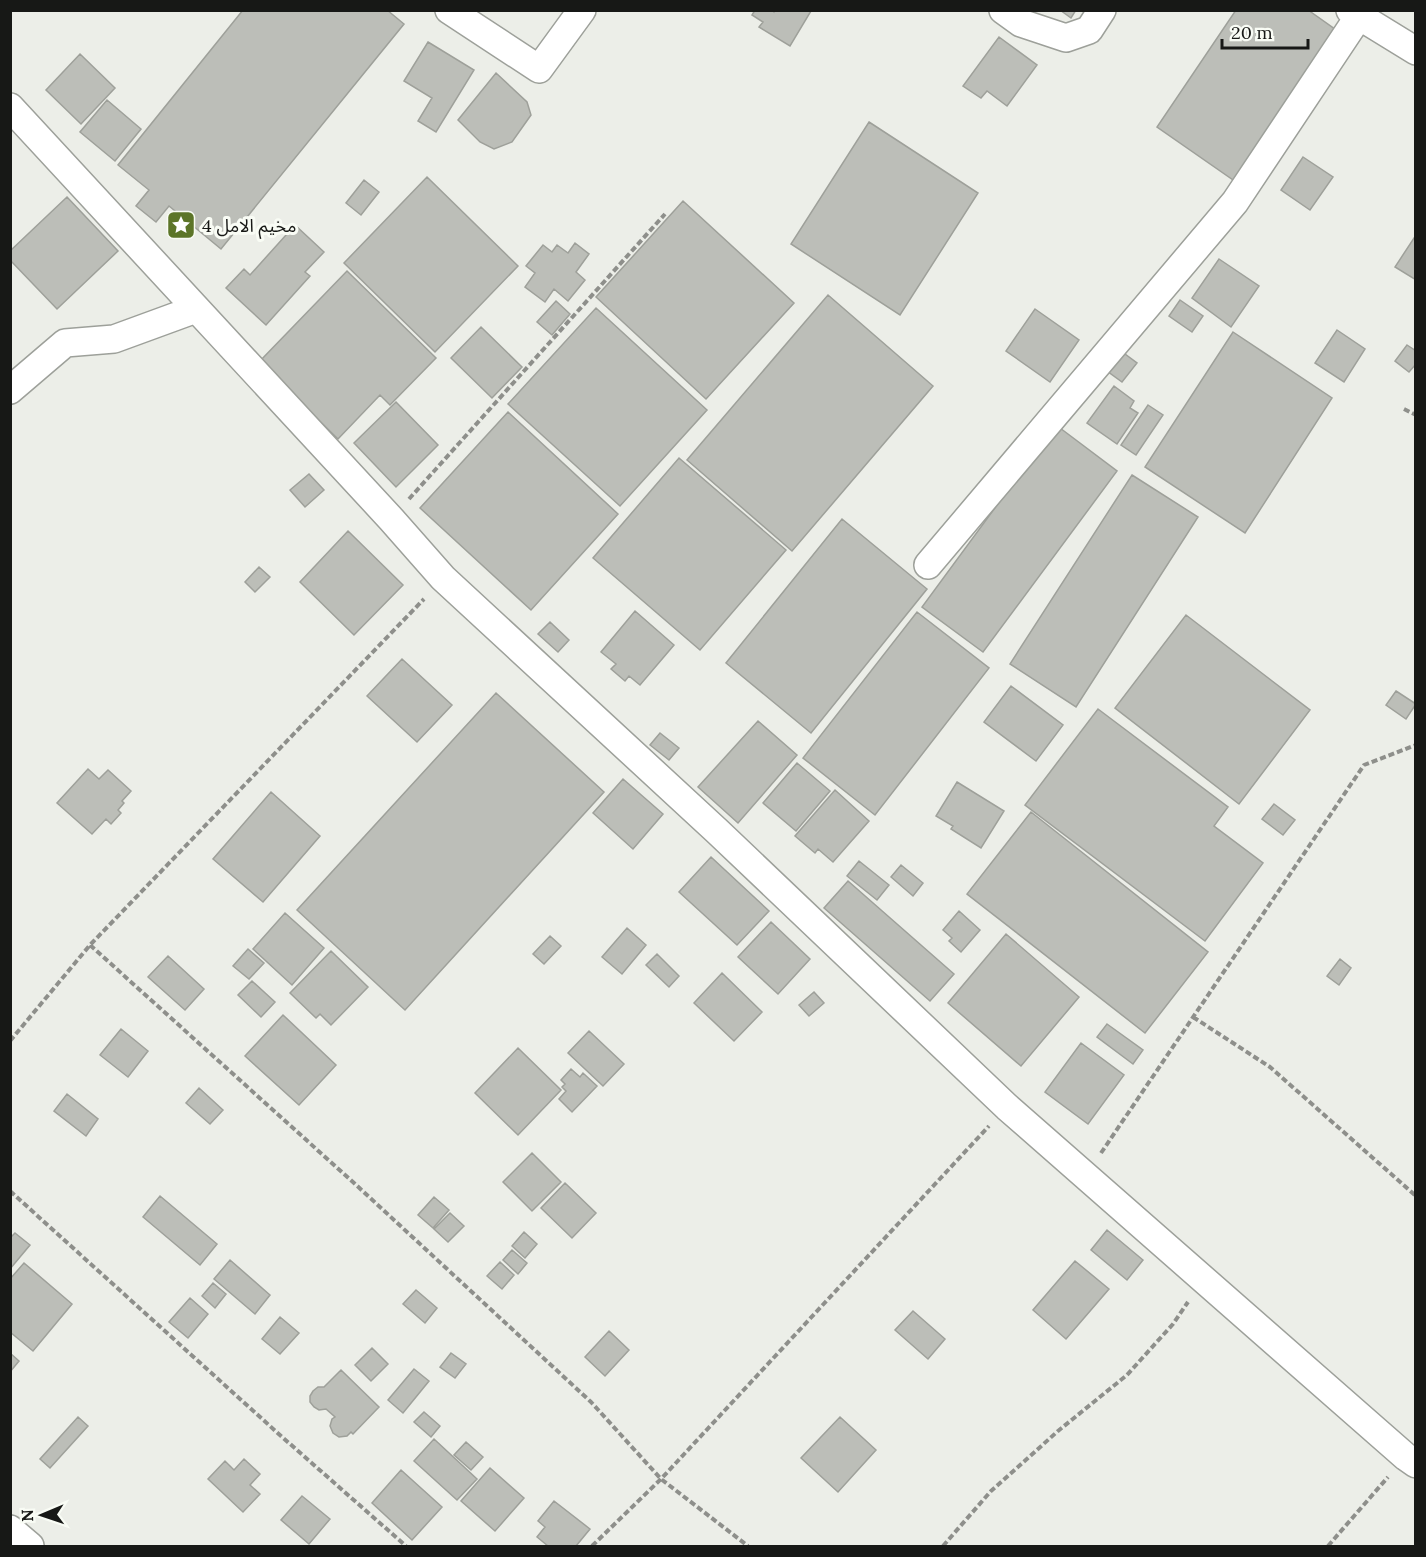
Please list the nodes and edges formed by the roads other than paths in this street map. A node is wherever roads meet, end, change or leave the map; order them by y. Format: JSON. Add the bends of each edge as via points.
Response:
{"nodes":[{"id":1,"x":449,"y":10,"type":"edge"},
{"id":2,"x":582,"y":10,"type":"edge"},
{"id":3,"x":1003,"y":10,"type":"edge"},
{"id":4,"x":1102,"y":10,"type":"edge"},
{"id":5,"x":1354,"y":14,"type":"edge"},
{"id":6,"x":1416,"y":51,"type":"edge"},
{"id":7,"x":10,"y":107,"type":"edge"},
{"id":8,"x":196,"y":309,"type":"junction"},
{"id":9,"x":10,"y":390,"type":"edge"},
{"id":10,"x":928,"y":565,"type":"dead end"},
{"id":11,"x":1411,"y":1460,"type":"edge"},
{"id":12,"x":10,"y":1528,"type":"edge"},
{"id":13,"x":30,"y":1546,"type":"edge"}],
"edges":[{"from":1,"to":2,"type":"street","via":[[539,69]]},
{"from":3,"to":4,"type":"street","via":[[1021,23],[1066,38],[1089,30]]},
{"from":5,"to":6,"type":"street"},
{"from":5,"to":10,"type":"street","via":[[1235,202]]},
{"from":7,"to":8,"type":"street"},
{"from":8,"to":9,"type":"street","via":[[114,339],[65,343]]},
{"from":8,"to":11,"type":"street","via":[[443,578],[1007,1107]]},
{"from":12,"to":13,"type":"street"}]}
